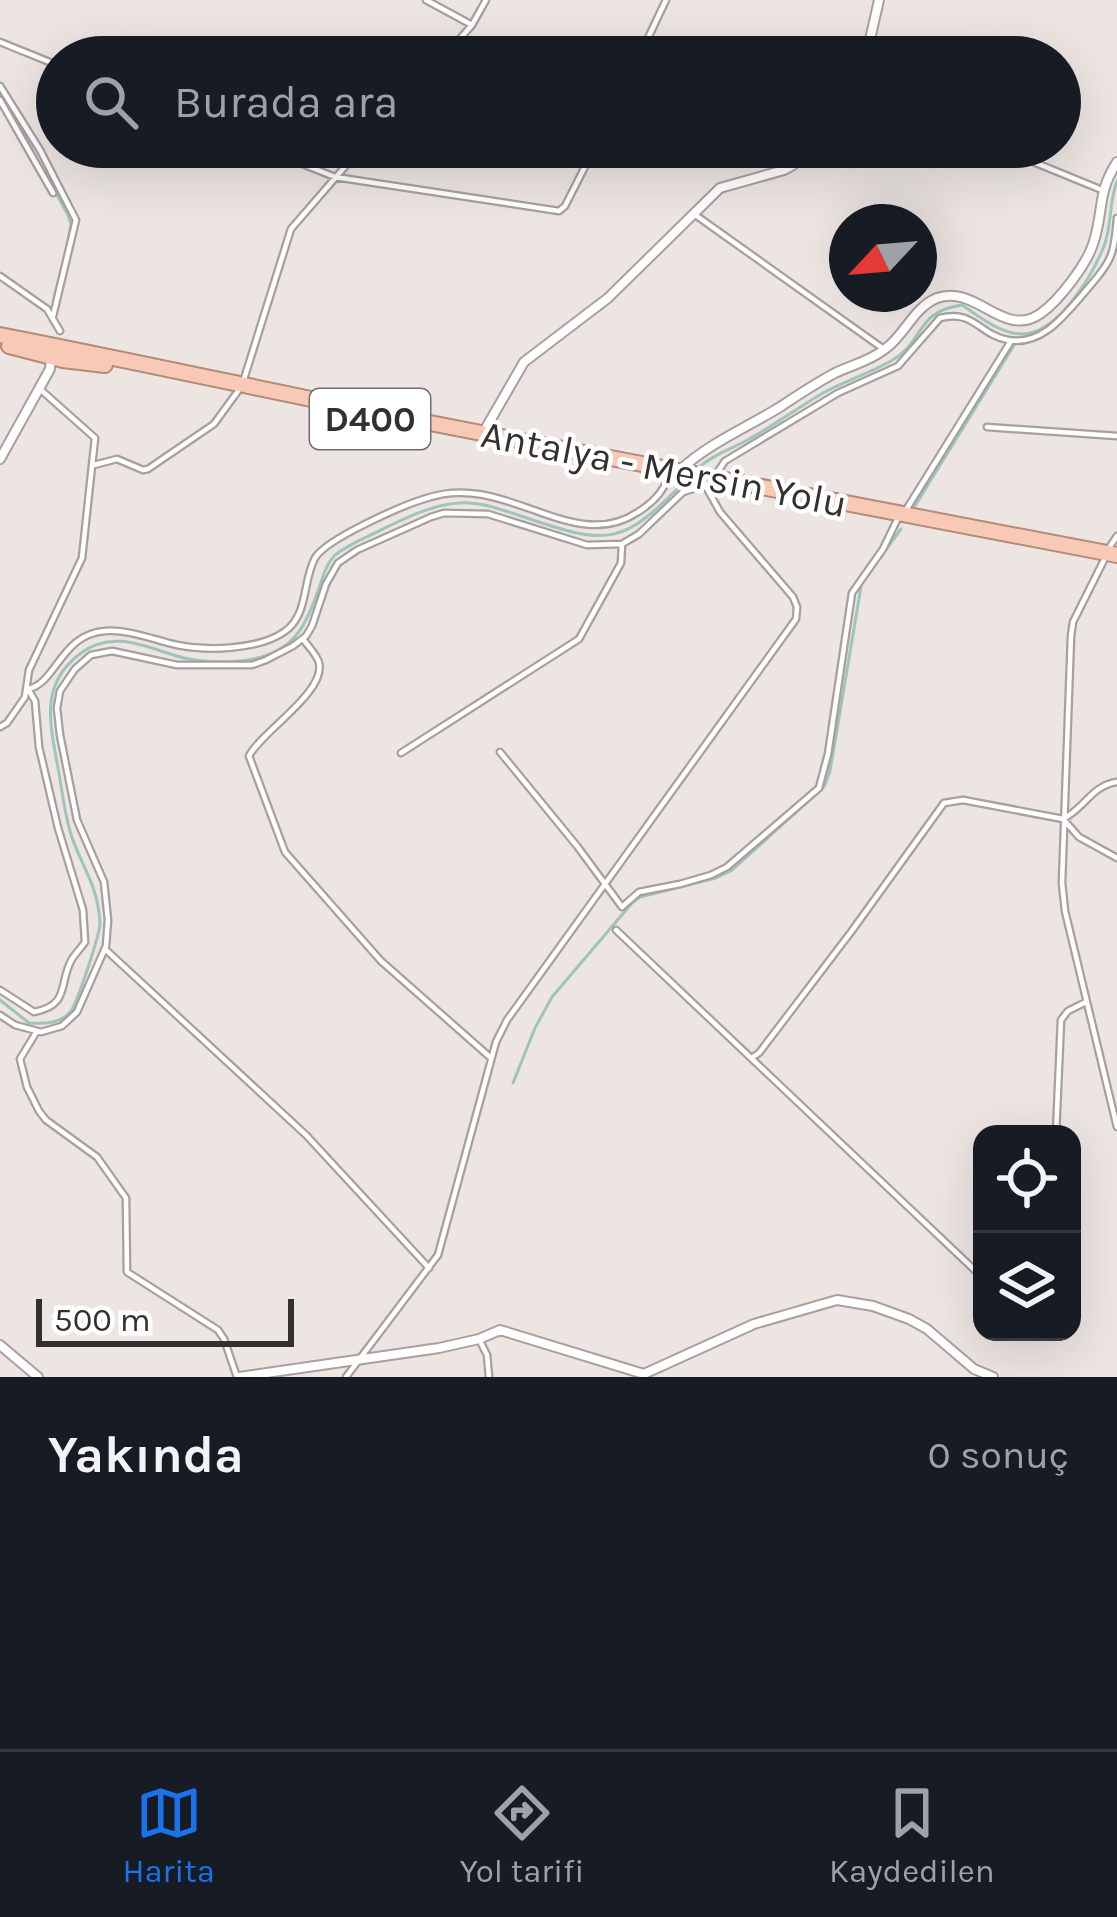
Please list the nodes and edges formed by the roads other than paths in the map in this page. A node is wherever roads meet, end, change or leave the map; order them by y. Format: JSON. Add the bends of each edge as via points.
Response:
{"nodes":[{"id":1,"x":426,"y":0,"type":"edge"},
{"id":2,"x":486,"y":0,"type":"edge"},
{"id":3,"x":666,"y":0,"type":"edge"},
{"id":4,"x":879,"y":0,"type":"edge"},
{"id":5,"x":438,"y":3,"type":"edge"},
{"id":6,"x":472,"y":25,"type":"junction"},
{"id":7,"x":462,"y":36,"type":"edge"},
{"id":8,"x":649,"y":36,"type":"edge"},
{"id":9,"x":871,"y":36,"type":"edge"},
{"id":10,"x":0,"y":42,"type":"edge"},
{"id":11,"x":36,"y":57,"type":"edge"},
{"id":12,"x":0,"y":86,"type":"edge"},
{"id":13,"x":0,"y":100,"type":"edge"},
{"id":14,"x":36,"y":144,"type":"edge"},
{"id":15,"x":1117,"y":162,"type":"edge"},
{"id":16,"x":36,"y":163,"type":"edge"},
{"id":17,"x":39,"y":168,"type":"edge"},
{"id":18,"x":49,"y":168,"type":"edge"},
{"id":19,"x":312,"y":168,"type":"edge"},
{"id":20,"x":343,"y":168,"type":"edge"},
{"id":21,"x":584,"y":168,"type":"edge"},
{"id":22,"x":788,"y":168,"type":"edge"},
{"id":23,"x":1048,"y":168,"type":"edge"},
{"id":24,"x":335,"y":177,"type":"junction"},
{"id":25,"x":1102,"y":190,"type":"junction"},
{"id":26,"x":53,"y":193,"type":"dead end"},
{"id":27,"x":694,"y":214,"type":"junction"},
{"id":28,"x":1117,"y":218,"type":"edge"},
{"id":29,"x":1114,"y":256,"type":"edge"},
{"id":30,"x":0,"y":276,"type":"edge"},
{"id":31,"x":53,"y":316,"type":"junction"},
{"id":32,"x":0,"y":340,"type":"edge"},
{"id":33,"x":1012,"y":341,"type":"junction"},
{"id":34,"x":884,"y":350,"type":"junction"},
{"id":35,"x":58,"y":351,"type":"junction"},
{"id":36,"x":240,"y":388,"type":"junction"},
{"id":37,"x":40,"y":389,"type":"junction"},
{"id":38,"x":987,"y":428,"type":"dead end"},
{"id":39,"x":482,"y":433,"type":"junction"},
{"id":40,"x":1117,"y":436,"type":"edge"},
{"id":41,"x":2,"y":452,"type":"edge"},
{"id":42,"x":94,"y":465,"type":"junction"},
{"id":43,"x":676,"y":476,"type":"junction"},
{"id":44,"x":705,"y":481,"type":"junction"},
{"id":45,"x":901,"y":518,"type":"junction"},
{"id":46,"x":1117,"y":536,"type":"edge"},
{"id":47,"x":622,"y":544,"type":"junction"},
{"id":48,"x":1111,"y":558,"type":"edge"},
{"id":49,"x":303,"y":639,"type":"junction"},
{"id":50,"x":28,"y":689,"type":"junction"},
{"id":51,"x":0,"y":727,"type":"edge"},
{"id":52,"x":500,"y":752,"type":"dead end"},
{"id":53,"x":401,"y":753,"type":"dead end"},
{"id":54,"x":1117,"y":782,"type":"edge"},
{"id":55,"x":1064,"y":819,"type":"junction"},
{"id":56,"x":1117,"y":858,"type":"edge"},
{"id":57,"x":606,"y":883,"type":"junction"},
{"id":58,"x":616,"y":930,"type":"dead end"},
{"id":59,"x":105,"y":949,"type":"junction"},
{"id":60,"x":0,"y":990,"type":"edge"},
{"id":61,"x":1086,"y":1002,"type":"junction"},
{"id":62,"x":0,"y":1015,"type":"edge"},
{"id":63,"x":37,"y":1031,"type":"junction"},
{"id":64,"x":752,"y":1057,"type":"junction"},
{"id":65,"x":491,"y":1058,"type":"junction"},
{"id":66,"x":1056,"y":1125,"type":"edge"},
{"id":67,"x":1117,"y":1127,"type":"edge"},
{"id":68,"x":429,"y":1268,"type":"junction"},
{"id":69,"x":973,"y":1268,"type":"edge"},
{"id":70,"x":478,"y":1339,"type":"junction"},
{"id":71,"x":0,"y":1345,"type":"edge"},
{"id":72,"x":360,"y":1360,"type":"junction"},
{"id":73,"x":646,"y":1374,"type":"edge"},
{"id":74,"x":38,"y":1377,"type":"edge"},
{"id":75,"x":238,"y":1377,"type":"edge"},
{"id":76,"x":346,"y":1377,"type":"edge"},
{"id":77,"x":489,"y":1377,"type":"edge"},
{"id":78,"x":662,"y":1377,"type":"edge"},
{"id":79,"x":993,"y":1377,"type":"edge"}],
"edges":[{"from":1,"to":5,"type":"street"},
{"from":2,"to":6,"type":"street"},
{"from":3,"to":8,"type":"street"},
{"from":4,"to":9,"type":"street"},
{"from":5,"to":6,"type":"street"},
{"from":6,"to":7,"type":"street"},
{"from":10,"to":11,"type":"street"},
{"from":12,"to":14,"type":"street"},
{"from":13,"to":16,"type":"street"},
{"from":15,"to":25,"type":"street"},
{"from":17,"to":26,"type":"street"},
{"from":18,"to":31,"type":"street","via":[[76,220]]},
{"from":19,"to":24,"type":"street"},
{"from":20,"to":24,"type":"street"},
{"from":21,"to":24,"type":"street","via":[[559,211]]},
{"from":22,"to":27,"type":"street","via":[[720,188]]},
{"from":23,"to":25,"type":"street"},
{"from":24,"to":36,"type":"street","via":[[288,236]]},
{"from":25,"to":34,"type":"street","via":[[1094,244],[1040,314],[1007,320],[975,301],[942,296]]},
{"from":27,"to":34,"type":"street"},
{"from":27,"to":39,"type":"street","via":[[608,298],[524,362]]},
{"from":28,"to":29,"type":"street"},
{"from":29,"to":33,"type":"street","via":[[1056,325]]},
{"from":30,"to":31,"type":"street"},
{"from":31,"to":35,"type":"street"},
{"from":32,"to":35,"type":"highway","name":"Antalya - Mersin Yolu","number":"D400"},
{"from":33,"to":44,"type":"street","via":[[962,316],[940,318],[898,366],[838,393]]},
{"from":33,"to":45,"type":"street"},
{"from":34,"to":43,"type":"street","via":[[734,432]]},
{"from":35,"to":36,"type":"highway","name":"Antalya - Mersin Yolu","number":"D400"},
{"from":35,"to":37,"type":"street"},
{"from":36,"to":39,"type":"highway","name":"Antalya - Mersin Yolu","number":"D400"},
{"from":36,"to":42,"type":"street","via":[[214,424],[148,469],[117,459]]},
{"from":36,"to":43,"type":"highway","name":"Antalya - Mersin Yolu","number":"D400"},
{"from":37,"to":41,"type":"street"},
{"from":37,"to":42,"type":"street","via":[[95,438]]},
{"from":38,"to":40,"type":"street"},
{"from":39,"to":43,"type":"highway","name":"Antalya - Mersin Yolu","number":"D400"},
{"from":42,"to":50,"type":"street","via":[[82,558],[29,670]]},
{"from":43,"to":44,"type":"highway","name":"Antalya - Mersin Yolu","number":"D400"},
{"from":43,"to":50,"type":"street","via":[[647,506],[609,526],[502,497],[426,498],[321,549],[300,613],[271,640],[184,647],[98,631]]},
{"from":44,"to":45,"type":"highway","name":"Antalya - Mersin Yolu","number":"D400"},
{"from":44,"to":47,"type":"street"},
{"from":44,"to":57,"type":"street","via":[[719,512],[793,597],[796,620]]},
{"from":45,"to":48,"type":"highway","name":"Antalya - Mersin Yolu","number":"D400"},
{"from":45,"to":57,"type":"street","via":[[852,593],[819,788],[711,875],[640,892],[622,908]]},
{"from":46,"to":48,"type":"street"},
{"from":47,"to":49,"type":"street","via":[[587,545],[488,514],[444,513],[338,563]]},
{"from":47,"to":53,"type":"street","via":[[621,563],[579,639]]},
{"from":48,"to":55,"type":"street","via":[[1073,622]]},
{"from":49,"to":59,"type":"street","via":[[252,665],[177,665],[103,651],[65,681],[60,735],[77,820],[104,882]]},
{"from":49,"to":65,"type":"street","via":[[320,670],[305,698],[249,756],[281,845],[381,961]]},
{"from":50,"to":51,"type":"street"},
{"from":50,"to":60,"type":"street","via":[[86,936],[51,1007],[34,1012]]},
{"from":52,"to":57,"type":"street"},
{"from":54,"to":55,"type":"street"},
{"from":55,"to":56,"type":"street"},
{"from":55,"to":61,"type":"street","via":[[1063,895]]},
{"from":55,"to":64,"type":"street","via":[[944,803]]},
{"from":57,"to":65,"type":"street","via":[[507,1020]]},
{"from":58,"to":64,"type":"street"},
{"from":59,"to":63,"type":"street","via":[[73,1018]]},
{"from":59,"to":68,"type":"street","via":[[306,1135]]},
{"from":61,"to":66,"type":"street","via":[[1061,1020]]},
{"from":61,"to":67,"type":"street"},
{"from":62,"to":63,"type":"street"},
{"from":63,"to":75,"type":"street","via":[[20,1059],[27,1087],[46,1120],[92,1151],[122,1190],[128,1272],[218,1330]]},
{"from":64,"to":69,"type":"street"},
{"from":65,"to":68,"type":"street"},
{"from":68,"to":72,"type":"street"},
{"from":70,"to":72,"type":"street"},
{"from":70,"to":73,"type":"street","via":[[510,1331]]},
{"from":70,"to":77,"type":"street"},
{"from":71,"to":74,"type":"street"},
{"from":72,"to":75,"type":"street"},
{"from":72,"to":76,"type":"street"},
{"from":73,"to":78,"type":"street"},
{"from":73,"to":79,"type":"street","via":[[754,1324],[850,1300],[909,1319]]}]}
